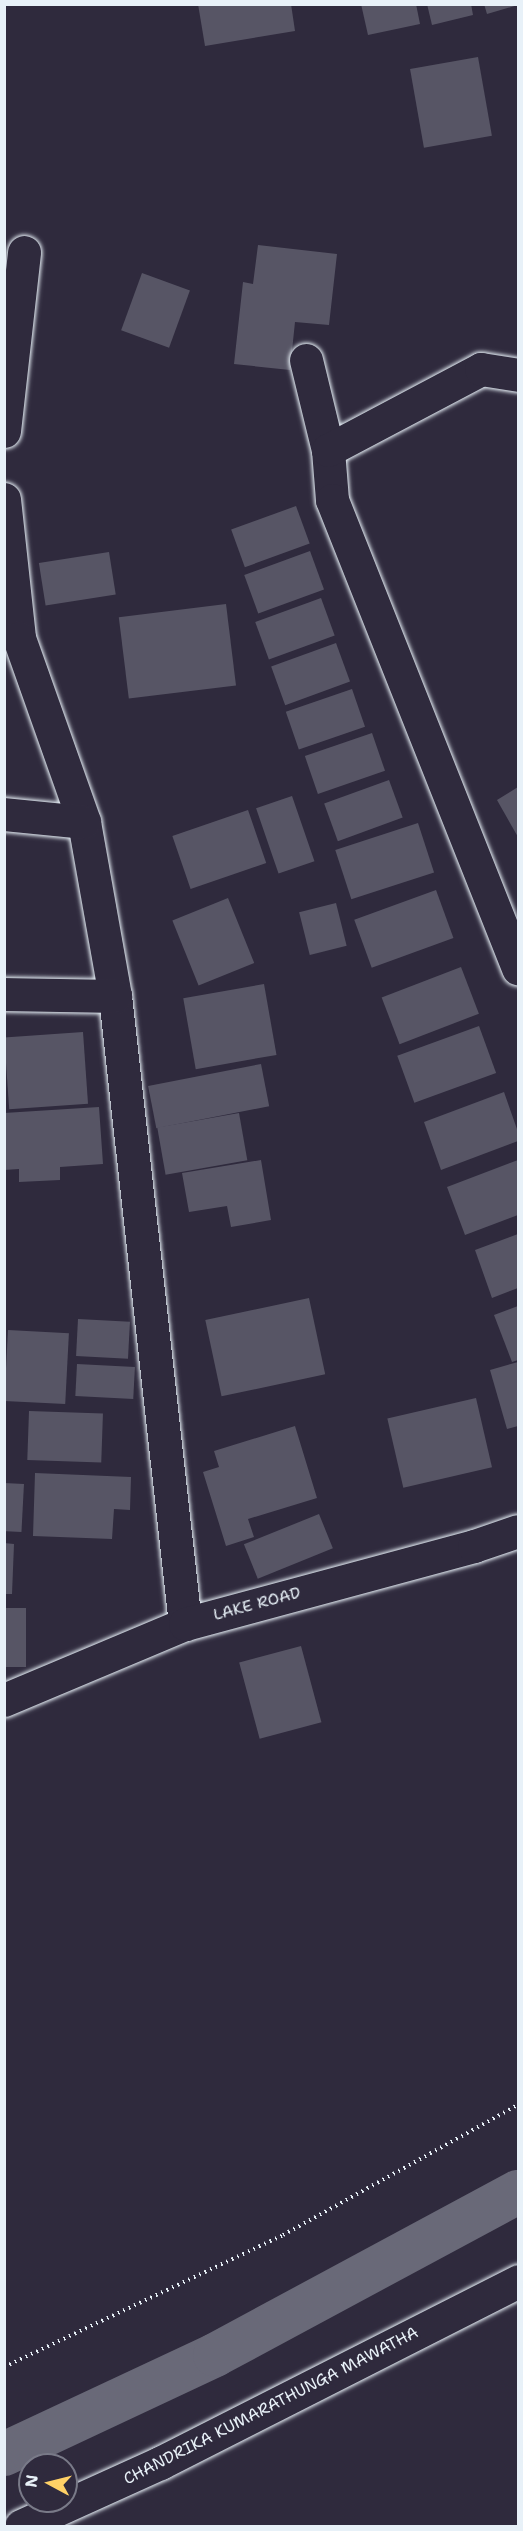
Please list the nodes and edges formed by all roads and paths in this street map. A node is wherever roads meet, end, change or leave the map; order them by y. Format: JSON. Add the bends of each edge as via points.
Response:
{"nodes":[{"id":1,"x":24,"y":252,"type":"dead end"},
{"id":2,"x":306,"y":360,"type":"dead end"},
{"id":3,"x":519,"y":375,"type":"edge"},
{"id":4,"x":4,"y":431,"type":"edge"},
{"id":5,"x":328,"y":450,"type":"junction"},
{"id":6,"x":4,"y":499,"type":"edge"},
{"id":7,"x":4,"y":814,"type":"edge"},
{"id":8,"x":84,"y":822,"type":"junction"},
{"id":9,"x":519,"y":968,"type":"edge"},
{"id":10,"x":4,"y":994,"type":"edge"},
{"id":11,"x":115,"y":996,"type":"junction"},
{"id":12,"x":519,"y":1531,"type":"edge"},
{"id":13,"x":185,"y":1624,"type":"junction"},
{"id":14,"x":4,"y":1700,"type":"edge"},
{"id":15,"x":519,"y":2105,"type":"edge"},
{"id":16,"x":519,"y":2281,"type":"edge"},
{"id":17,"x":4,"y":2367,"type":"edge"},
{"id":18,"x":21,"y":2526,"type":"edge"}],
"edges":[{"from":1,"to":4,"type":"street"},
{"from":2,"to":5,"type":"street"},
{"from":3,"to":5,"type":"street","via":[[481,369]]},
{"from":5,"to":9,"type":"street","via":[[332,500]]},
{"from":6,"to":8,"type":"street","via":[[19,638]]},
{"from":7,"to":8,"type":"street"},
{"from":8,"to":11,"type":"street"},
{"from":10,"to":11,"type":"street"},
{"from":11,"to":13,"type":"street"},
{"from":12,"to":13,"type":"street","name":"LAKE ROAD"},
{"from":13,"to":14,"type":"street","name":"LAKE ROAD"},
{"from":15,"to":17,"type":"path","via":[[283,2235]]},
{"from":16,"to":18,"type":"street","name":"CHANDRIKA KUMARATHUNGA MAWATHA","via":[[160,2463]]}]}
